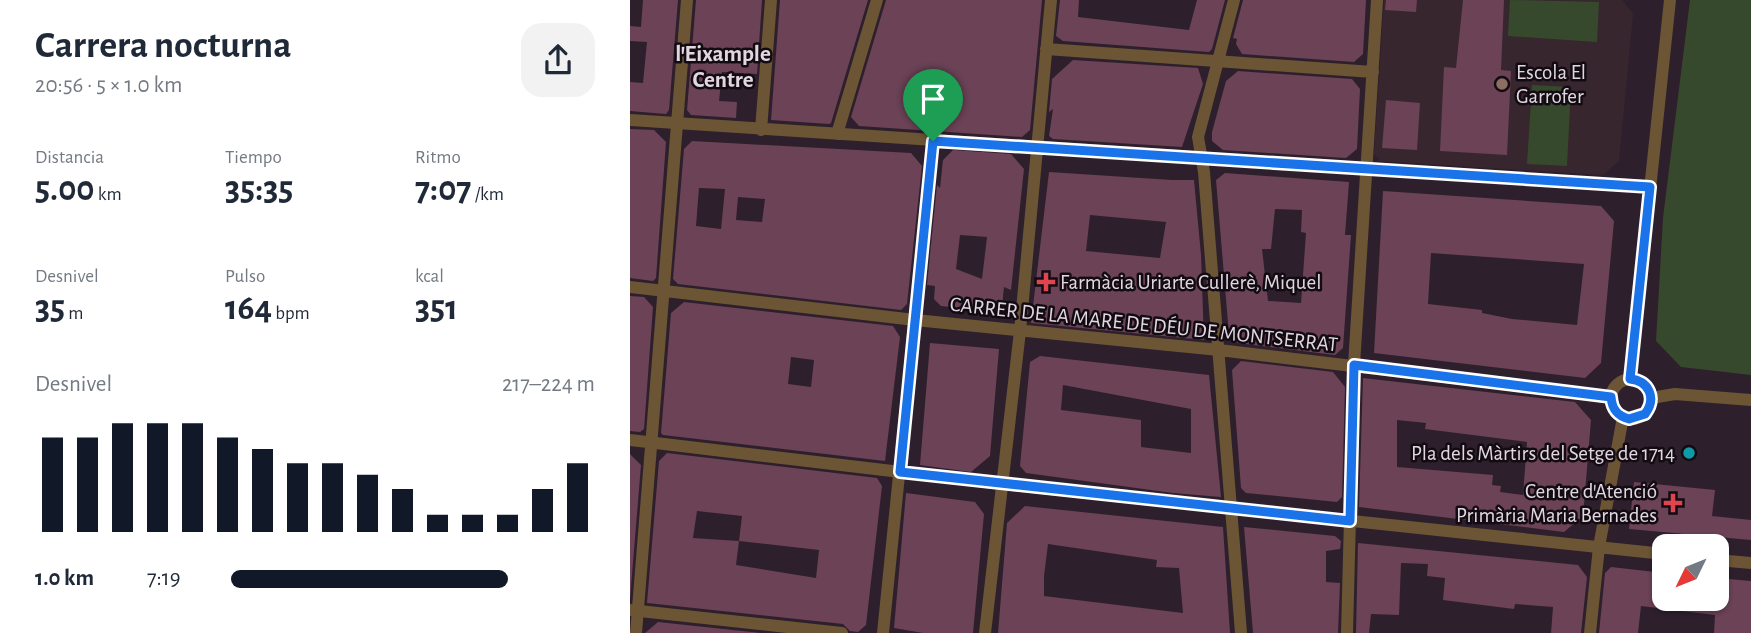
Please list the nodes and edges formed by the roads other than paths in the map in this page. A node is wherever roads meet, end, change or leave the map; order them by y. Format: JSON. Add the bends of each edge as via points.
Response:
{"nodes":[{"id":1,"x":687,"y":0,"type":"edge"},
{"id":2,"x":771,"y":0,"type":"edge"},
{"id":3,"x":877,"y":0,"type":"edge"},
{"id":4,"x":1051,"y":0,"type":"edge"},
{"id":5,"x":1234,"y":0,"type":"edge"},
{"id":6,"x":1377,"y":0,"type":"edge"},
{"id":7,"x":1670,"y":0,"type":"edge"},
{"id":8,"x":1046,"y":49,"type":"junction"},
{"id":9,"x":1217,"y":63,"type":"junction"},
{"id":10,"x":1373,"y":72,"type":"junction"},
{"id":11,"x":630,"y":120,"type":"edge"},
{"id":12,"x":676,"y":124,"type":"junction"},
{"id":13,"x":761,"y":130,"type":"junction"},
{"id":14,"x":837,"y":134,"type":"junction"},
{"id":15,"x":933,"y":141,"type":"junction"},
{"id":16,"x":1036,"y":148,"type":"junction"},
{"id":17,"x":1201,"y":158,"type":"junction"},
{"id":18,"x":1366,"y":169,"type":"junction"},
{"id":19,"x":1650,"y":187,"type":"junction"},
{"id":20,"x":630,"y":287,"type":"edge"},
{"id":21,"x":664,"y":291,"type":"junction"},
{"id":22,"x":915,"y":320,"type":"junction"},
{"id":23,"x":1020,"y":331,"type":"junction"},
{"id":24,"x":1219,"y":350,"type":"junction"},
{"id":25,"x":1354,"y":365,"type":"junction"},
{"id":26,"x":1630,"y":379,"type":"junction"},
{"id":27,"x":1611,"y":397,"type":"junction"},
{"id":28,"x":1651,"y":398,"type":"junction"},
{"id":29,"x":1751,"y":400,"type":"edge"},
{"id":30,"x":1623,"y":417,"type":"junction"},
{"id":31,"x":630,"y":440,"type":"edge"},
{"id":32,"x":651,"y":442,"type":"junction"},
{"id":33,"x":900,"y":472,"type":"junction"},
{"id":34,"x":1002,"y":485,"type":"junction"},
{"id":35,"x":1232,"y":509,"type":"junction"},
{"id":36,"x":1350,"y":521,"type":"junction"},
{"id":37,"x":1599,"y":547,"type":"junction"},
{"id":38,"x":1652,"y":553,"type":"edge"},
{"id":39,"x":1729,"y":561,"type":"edge"},
{"id":40,"x":1751,"y":563,"type":"edge"},
{"id":41,"x":634,"y":610,"type":"edge"},
{"id":42,"x":636,"y":633,"type":"edge"},
{"id":43,"x":842,"y":633,"type":"edge"},
{"id":44,"x":883,"y":633,"type":"edge"},
{"id":45,"x":985,"y":633,"type":"edge"},
{"id":46,"x":1241,"y":633,"type":"edge"},
{"id":47,"x":1347,"y":633,"type":"edge"},
{"id":48,"x":1590,"y":633,"type":"edge"}],
"edges":[{"from":1,"to":12,"type":"street"},
{"from":2,"to":13,"type":"street"},
{"from":3,"to":14,"type":"street"},
{"from":4,"to":8,"type":"street"},
{"from":5,"to":9,"type":"street"},
{"from":6,"to":10,"type":"street"},
{"from":7,"to":19,"type":"street"},
{"from":8,"to":9,"type":"street"},
{"from":8,"to":16,"type":"street"},
{"from":9,"to":10,"type":"street"},
{"from":9,"to":17,"type":"street","via":[[1199,137]]},
{"from":10,"to":18,"type":"street"},
{"from":11,"to":12,"type":"street"},
{"from":12,"to":13,"type":"street"},
{"from":12,"to":21,"type":"street"},
{"from":13,"to":14,"type":"street"},
{"from":14,"to":15,"type":"street"},
{"from":15,"to":16,"type":"street"},
{"from":15,"to":22,"type":"street"},
{"from":16,"to":17,"type":"street"},
{"from":16,"to":23,"type":"street"},
{"from":17,"to":18,"type":"street"},
{"from":17,"to":24,"type":"street"},
{"from":18,"to":19,"type":"street"},
{"from":18,"to":25,"type":"street"},
{"from":19,"to":26,"type":"street"},
{"from":20,"to":21,"type":"street","name":"CARRER DE LA MARE DE DÉU DE MONTSERRAT"},
{"from":21,"to":22,"type":"street","name":"CARRER DE LA MARE DE DÉU DE MONTSERRAT"},
{"from":21,"to":32,"type":"street"},
{"from":22,"to":23,"type":"street","name":"CARRER DE LA MARE DE DÉU DE MONTSERRAT"},
{"from":22,"to":33,"type":"street"},
{"from":23,"to":24,"type":"street","name":"CARRER DE LA MARE DE DÉU DE MONTSERRAT"},
{"from":23,"to":34,"type":"street"},
{"from":24,"to":25,"type":"street","name":"CARRER DE LA MARE DE DÉU DE MONTSERRAT"},
{"from":24,"to":35,"type":"street"},
{"from":25,"to":27,"type":"street","name":"CARRER DE LA MARE DE DÉU DE MONTSERRAT"},
{"from":25,"to":36,"type":"street"},
{"from":26,"to":27,"type":"street","via":[[1618,384]]},
{"from":26,"to":28,"type":"street","via":[[1642,382]]},
{"from":27,"to":30,"type":"street","via":[[1614,409]]},
{"from":28,"to":29,"type":"street","via":[[1675,394]]},
{"from":28,"to":30,"type":"street","via":[[1645,414]]},
{"from":30,"to":37,"type":"street"},
{"from":31,"to":32,"type":"street"},
{"from":32,"to":33,"type":"street"},
{"from":32,"to":41,"type":"street"},
{"from":33,"to":34,"type":"street"},
{"from":33,"to":44,"type":"street"},
{"from":34,"to":35,"type":"street"},
{"from":34,"to":45,"type":"street"},
{"from":35,"to":36,"type":"street"},
{"from":35,"to":46,"type":"street"},
{"from":36,"to":37,"type":"street"},
{"from":36,"to":47,"type":"street"},
{"from":37,"to":38,"type":"street"},
{"from":37,"to":48,"type":"street"},
{"from":39,"to":40,"type":"street"},
{"from":41,"to":42,"type":"street"},
{"from":41,"to":43,"type":"street"}]}
